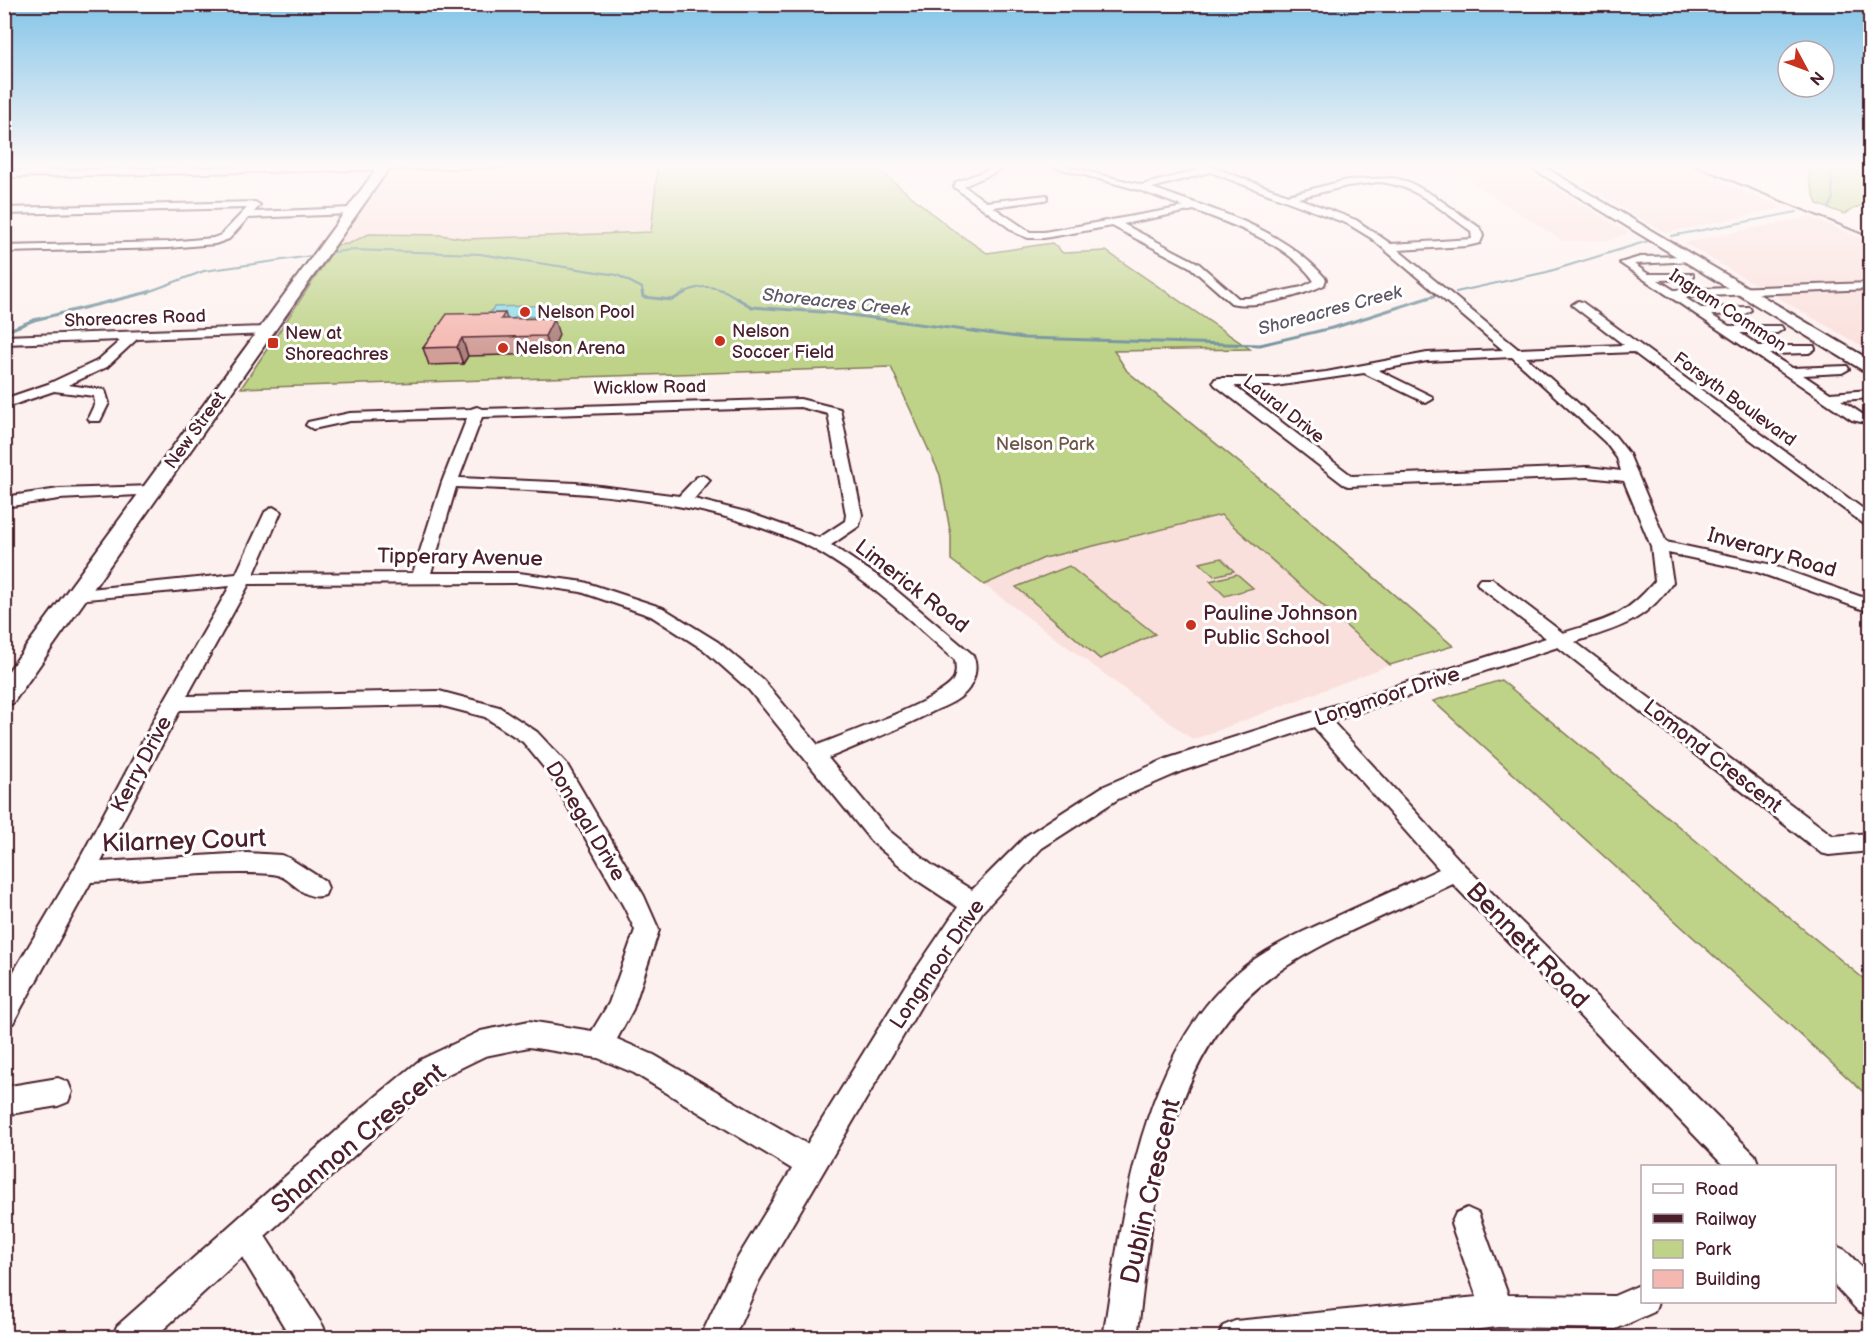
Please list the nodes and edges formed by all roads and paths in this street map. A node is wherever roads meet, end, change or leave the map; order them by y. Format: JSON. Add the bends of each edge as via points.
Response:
{"nodes":[{"id":1,"x":235,"y":227,"type":"edge"},
{"id":2,"x":340,"y":227,"type":"edge"},
{"id":3,"x":1016,"y":227,"type":"edge"},
{"id":4,"x":1083,"y":227,"type":"edge"},
{"id":5,"x":1122,"y":227,"type":"edge"},
{"id":6,"x":1246,"y":227,"type":"edge"},
{"id":7,"x":1360,"y":227,"type":"edge"},
{"id":8,"x":1471,"y":227,"type":"edge"},
{"id":9,"x":1635,"y":227,"type":"edge"},
{"id":10,"x":1387,"y":247,"type":"junction"},
{"id":11,"x":4,"y":249,"type":"edge"},
{"id":12,"x":1689,"y":259,"type":"junction"},
{"id":13,"x":1689,"y":276,"type":"dead end"},
{"id":14,"x":1645,"y":277,"type":"junction"},
{"id":15,"x":1870,"y":286,"type":"edge"},
{"id":16,"x":1744,"y":290,"type":"junction"},
{"id":17,"x":1670,"y":294,"type":"junction"},
{"id":18,"x":1578,"y":305,"type":"dead end"},
{"id":19,"x":1745,"y":310,"type":"dead end"},
{"id":20,"x":1698,"y":312,"type":"junction"},
{"id":21,"x":1777,"y":329,"type":"dead end"},
{"id":22,"x":1726,"y":330,"type":"junction"},
{"id":23,"x":266,"y":331,"type":"junction"},
{"id":24,"x":133,"y":336,"type":"junction"},
{"id":25,"x":4,"y":340,"type":"edge"},
{"id":26,"x":1635,"y":348,"type":"junction"},
{"id":27,"x":1809,"y":349,"type":"dead end"},
{"id":28,"x":1755,"y":350,"type":"junction"},
{"id":29,"x":1516,"y":354,"type":"junction"},
{"id":30,"x":1870,"y":367,"type":"edge"},
{"id":31,"x":1364,"y":368,"type":"junction"},
{"id":32,"x":1842,"y":369,"type":"dead end"},
{"id":33,"x":1791,"y":372,"type":"junction"},
{"id":34,"x":52,"y":387,"type":"junction"},
{"id":35,"x":1870,"y":394,"type":"edge"},
{"id":36,"x":1828,"y":397,"type":"junction"},
{"id":37,"x":1426,"y":399,"type":"dead end"},
{"id":38,"x":4,"y":404,"type":"edge"},
{"id":39,"x":477,"y":411,"type":"junction"},
{"id":40,"x":95,"y":418,"type":"dead end"},
{"id":41,"x":1868,"y":420,"type":"edge"},
{"id":42,"x":314,"y":425,"type":"dead end"},
{"id":43,"x":1630,"y":477,"type":"junction"},
{"id":44,"x":702,"y":480,"type":"dead end"},
{"id":45,"x":450,"y":483,"type":"junction"},
{"id":46,"x":152,"y":491,"type":"junction"},
{"id":47,"x":684,"y":500,"type":"junction"},
{"id":48,"x":4,"y":502,"type":"edge"},
{"id":49,"x":273,"y":512,"type":"dead end"},
{"id":50,"x":1870,"y":521,"type":"edge"},
{"id":51,"x":820,"y":545,"type":"junction"},
{"id":52,"x":1659,"y":546,"type":"junction"},
{"id":53,"x":243,"y":579,"type":"junction"},
{"id":54,"x":420,"y":579,"type":"junction"},
{"id":55,"x":1486,"y":583,"type":"dead end"},
{"id":56,"x":76,"y":595,"type":"junction"},
{"id":57,"x":1870,"y":606,"type":"edge"},
{"id":58,"x":1564,"y":640,"type":"junction"},
{"id":59,"x":4,"y":697,"type":"edge"},
{"id":60,"x":173,"y":703,"type":"junction"},
{"id":61,"x":1318,"y":719,"type":"junction"},
{"id":62,"x":815,"y":755,"type":"junction"},
{"id":63,"x":1870,"y":843,"type":"edge"},
{"id":64,"x":1456,"y":872,"type":"junction"},
{"id":65,"x":84,"y":873,"type":"junction"},
{"id":66,"x":316,"y":888,"type":"dead end"},
{"id":67,"x":974,"y":904,"type":"junction"},
{"id":68,"x":4,"y":1014,"type":"edge"},
{"id":69,"x":599,"y":1045,"type":"junction"},
{"id":70,"x":58,"y":1092,"type":"dead end"},
{"id":71,"x":4,"y":1101,"type":"edge"},
{"id":72,"x":812,"y":1164,"type":"junction"},
{"id":73,"x":1742,"y":1165,"type":"edge"},
{"id":74,"x":1467,"y":1224,"type":"dead end"},
{"id":75,"x":245,"y":1234,"type":"junction"},
{"id":76,"x":1836,"y":1263,"type":"edge"},
{"id":77,"x":1870,"y":1299,"type":"edge"},
{"id":78,"x":1641,"y":1300,"type":"edge"},
{"id":79,"x":1498,"y":1311,"type":"junction"},
{"id":80,"x":129,"y":1338,"type":"edge"},
{"id":81,"x":311,"y":1338,"type":"edge"},
{"id":82,"x":717,"y":1338,"type":"edge"},
{"id":83,"x":1120,"y":1338,"type":"edge"},
{"id":84,"x":1235,"y":1338,"type":"edge"}],
"edges":[{"from":1,"to":11,"type":"street","via":[[215,241]]},
{"from":2,"to":23,"type":"main road","name":"New Street"},
{"from":3,"to":4,"type":"street","via":[[1028,235]]},
{"from":5,"to":6,"type":"street","via":[[1194,265],[1235,301],[1248,302],[1305,290],[1320,283],[1290,252]]},
{"from":7,"to":10,"type":"street","name":"Longmoor Drive"},
{"from":8,"to":10,"type":"street","via":[[1476,230],[1476,241]]},
{"from":9,"to":12,"type":"main road"},
{"from":10,"to":29,"type":"street","name":"Longmoor Drive"},
{"from":12,"to":14,"type":"street","name":"Ingram Common","via":[[1625,263]]},
{"from":12,"to":16,"type":"main road"},
{"from":13,"to":14,"type":"street"},
{"from":14,"to":17,"type":"street","name":"Ingram Common"},
{"from":15,"to":16,"type":"street"},
{"from":16,"to":17,"type":"street"},
{"from":16,"to":30,"type":"main road"},
{"from":17,"to":20,"type":"street","name":"Ingram Common"},
{"from":18,"to":26,"type":"street","name":"Forsyth Boulevard"},
{"from":19,"to":20,"type":"street"},
{"from":20,"to":22,"type":"street","name":"Ingram Common"},
{"from":21,"to":22,"type":"street"},
{"from":22,"to":28,"type":"street","name":"Ingram Common"},
{"from":23,"to":24,"type":"street","name":"Shoreacres Road"},
{"from":23,"to":46,"type":"main road","name":"New Street"},
{"from":24,"to":25,"type":"street","name":"Shoreacres Road"},
{"from":24,"to":34,"type":"street","via":[[102,364]]},
{"from":26,"to":29,"type":"street","name":"Laural Drive"},
{"from":26,"to":50,"type":"street","name":"Forsyth Boulevard"},
{"from":27,"to":28,"type":"street"},
{"from":28,"to":33,"type":"street","name":"Ingram Common"},
{"from":29,"to":31,"type":"street","name":"Laural Drive","via":[[1427,357]]},
{"from":29,"to":43,"type":"street","name":"Longmoor Drive","via":[[1610,439],[1624,457]]},
{"from":31,"to":37,"type":"street"},
{"from":31,"to":43,"type":"street","name":"Laural Drive","via":[[1275,382],[1220,382],[1348,481],[1588,472]]},
{"from":32,"to":33,"type":"street"},
{"from":33,"to":36,"type":"street","name":"Ingram Common"},
{"from":34,"to":38,"type":"street"},
{"from":34,"to":40,"type":"street","via":[[100,393],[102,404]]},
{"from":35,"to":36,"type":"street"},
{"from":36,"to":41,"type":"street","name":"Ingram Common"},
{"from":39,"to":42,"type":"street","name":"Wicklow Road","via":[[350,417]]},
{"from":39,"to":45,"type":"street"},
{"from":39,"to":51,"type":"street","name":"Wicklow Road","via":[[800,403],[825,408],[835,412],[854,515],[853,523]]},
{"from":43,"to":52,"type":"street","name":"Longmoor Drive"},
{"from":44,"to":47,"type":"street"},
{"from":45,"to":47,"type":"street","name":"Limerick Road","via":[[634,492]]},
{"from":45,"to":54,"type":"street"},
{"from":46,"to":48,"type":"street","via":[[59,494]]},
{"from":46,"to":56,"type":"main road","name":"New Street"},
{"from":47,"to":51,"type":"street","name":"Limerick Road","via":[[758,521]]},
{"from":49,"to":53,"type":"street","name":"Kerry Drive"},
{"from":51,"to":62,"type":"street","name":"Limerick Road","via":[[877,583],[965,658],[966,674],[948,696]]},
{"from":52,"to":57,"type":"street","name":"Inverary Road","via":[[1762,568]]},
{"from":52,"to":58,"type":"street","name":"Longmoor Drive","via":[[1664,582],[1644,606],[1625,619]]},
{"from":53,"to":54,"type":"street","name":"Tipperary Avenue"},
{"from":53,"to":56,"type":"street","name":"Tipperary Avenue"},
{"from":53,"to":60,"type":"street","name":"Kerry Drive"},
{"from":54,"to":62,"type":"street","name":"Tipperary Avenue","via":[[519,578],[584,587],[657,612],[711,646],[756,685]]},
{"from":55,"to":58,"type":"street","name":"Lomond Crescent"},
{"from":56,"to":59,"type":"main road","name":"New Street"},
{"from":58,"to":61,"type":"street","name":"Longmoor Drive"},
{"from":58,"to":63,"type":"street","name":"Lomond Crescent","via":[[1829,846]]},
{"from":60,"to":65,"type":"street","name":"Kerry Drive"},
{"from":60,"to":69,"type":"street","name":"Donegal Drive","via":[[439,698],[492,712],[530,737],[558,769],[647,930],[620,1009]]},
{"from":61,"to":64,"type":"street","name":"Bennett Road"},
{"from":61,"to":67,"type":"street","name":"Longmoor Drive","via":[[1174,765],[1110,793],[1034,842]]},
{"from":62,"to":67,"type":"street","name":"Tipperary Avenue","via":[[880,836],[925,873]]},
{"from":64,"to":73,"type":"street","name":"Bennett Road"},
{"from":64,"to":83,"type":"street","name":"Dublin Crescent","via":[[1296,948],[1254,975],[1219,1008],[1183,1063],[1159,1129],[1137,1225]]},
{"from":65,"to":66,"type":"street","name":"Kilarney Court","via":[[247,863],[281,865]]},
{"from":65,"to":68,"type":"street","name":"Kerry Drive"},
{"from":67,"to":72,"type":"street","name":"Longmoor Drive","via":[[917,989]]},
{"from":69,"to":72,"type":"street","name":"Shannon Crescent","via":[[644,1064]]},
{"from":69,"to":75,"type":"street","name":"Shannon Crescent","via":[[529,1034],[481,1044],[430,1069]]},
{"from":70,"to":71,"type":"street"},
{"from":72,"to":82,"type":"street","name":"Longmoor Drive","via":[[748,1270]]},
{"from":74,"to":79,"type":"street"},
{"from":75,"to":80,"type":"street","name":"Shannon Crescent"},
{"from":75,"to":81,"type":"street"},
{"from":76,"to":77,"type":"street"},
{"from":78,"to":79,"type":"street","via":[[1616,1313]]},
{"from":79,"to":84,"type":"street"}]}
